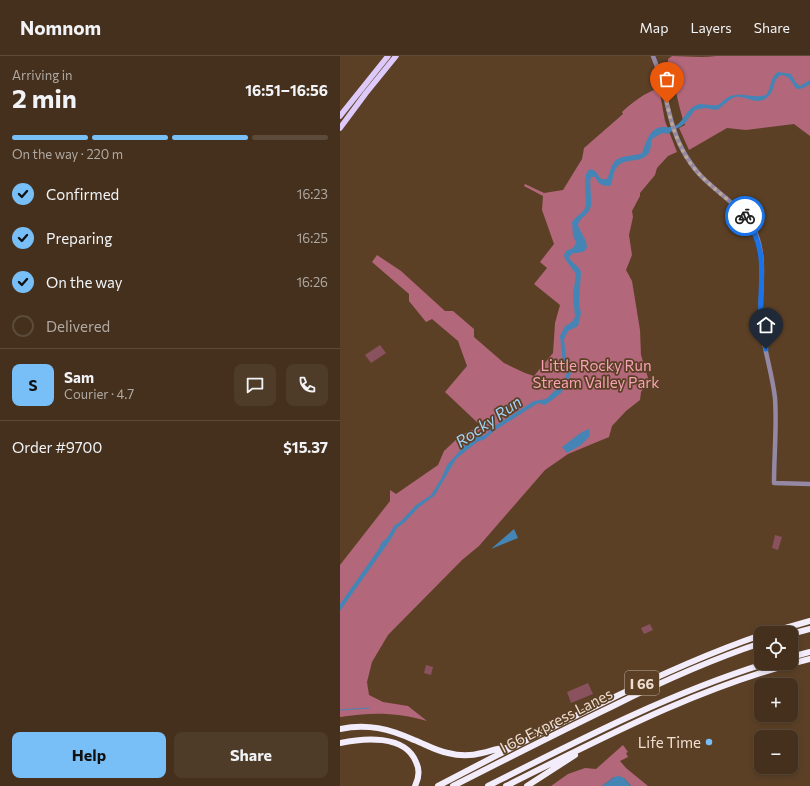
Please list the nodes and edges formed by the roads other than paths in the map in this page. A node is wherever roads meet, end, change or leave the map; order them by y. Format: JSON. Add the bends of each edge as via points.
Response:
{"nodes":[{"id":1,"x":388,"y":56,"type":"edge"},
{"id":2,"x":396,"y":56,"type":"edge"},
{"id":3,"x":653,"y":56,"type":"edge"},
{"id":4,"x":340,"y":116,"type":"edge"},
{"id":5,"x":340,"y":128,"type":"edge"},
{"id":6,"x":810,"y":484,"type":"edge"},
{"id":7,"x":810,"y":621,"type":"edge"},
{"id":8,"x":792,"y":626,"type":"edge"},
{"id":9,"x":810,"y":629,"type":"edge"},
{"id":10,"x":798,"y":632,"type":"edge"},
{"id":11,"x":754,"y":637,"type":"edge"},
{"id":12,"x":754,"y":645,"type":"edge"},
{"id":13,"x":810,"y":652,"type":"edge"},
{"id":14,"x":798,"y":655,"type":"edge"},
{"id":15,"x":810,"y":659,"type":"edge"},
{"id":16,"x":754,"y":667,"type":"edge"},
{"id":17,"x":340,"y":729,"type":"edge"},
{"id":18,"x":600,"y":739,"type":"junction"},
{"id":19,"x":340,"y":743,"type":"edge"},
{"id":20,"x":510,"y":748,"type":"junction"},
{"id":21,"x":415,"y":786,"type":"edge"},
{"id":22,"x":438,"y":786,"type":"edge"},
{"id":23,"x":453,"y":786,"type":"edge"},
{"id":24,"x":488,"y":786,"type":"edge"},
{"id":25,"x":506,"y":786,"type":"edge"},
{"id":26,"x":527,"y":786,"type":"edge"}],
"edges":[{"from":1,"to":4,"type":"main road"},
{"from":2,"to":5,"type":"main road"},
{"from":3,"to":6,"type":"street","via":[[663,83],[671,123],[686,156],[698,173],[745,216],[759,244],[762,258],[761,319],[775,399],[774,483]]},
{"from":7,"to":8,"type":"highway"},
{"from":9,"to":10,"type":"highway"},
{"from":11,"to":20,"type":"highway","number":"I 66","via":[[670,671]]},
{"from":12,"to":23,"type":"highway","name":"I 66 Express Lanes","via":[[663,682]]},
{"from":13,"to":14,"type":"highway"},
{"from":15,"to":18,"type":"highway","number":"I 66","via":[[720,686]]},
{"from":16,"to":24,"type":"highway","name":"I 66 Express Lanes","via":[[667,700]]},
{"from":17,"to":20,"type":"highway","via":[[359,726],[382,728],[456,754],[480,754],[499,748]]},
{"from":18,"to":25,"type":"highway","number":"I 66"},
{"from":18,"to":26,"type":"highway"},
{"from":19,"to":21,"type":"highway","via":[[377,740],[403,746],[417,764]]},
{"from":20,"to":22,"type":"highway","number":"I 66"}]}
